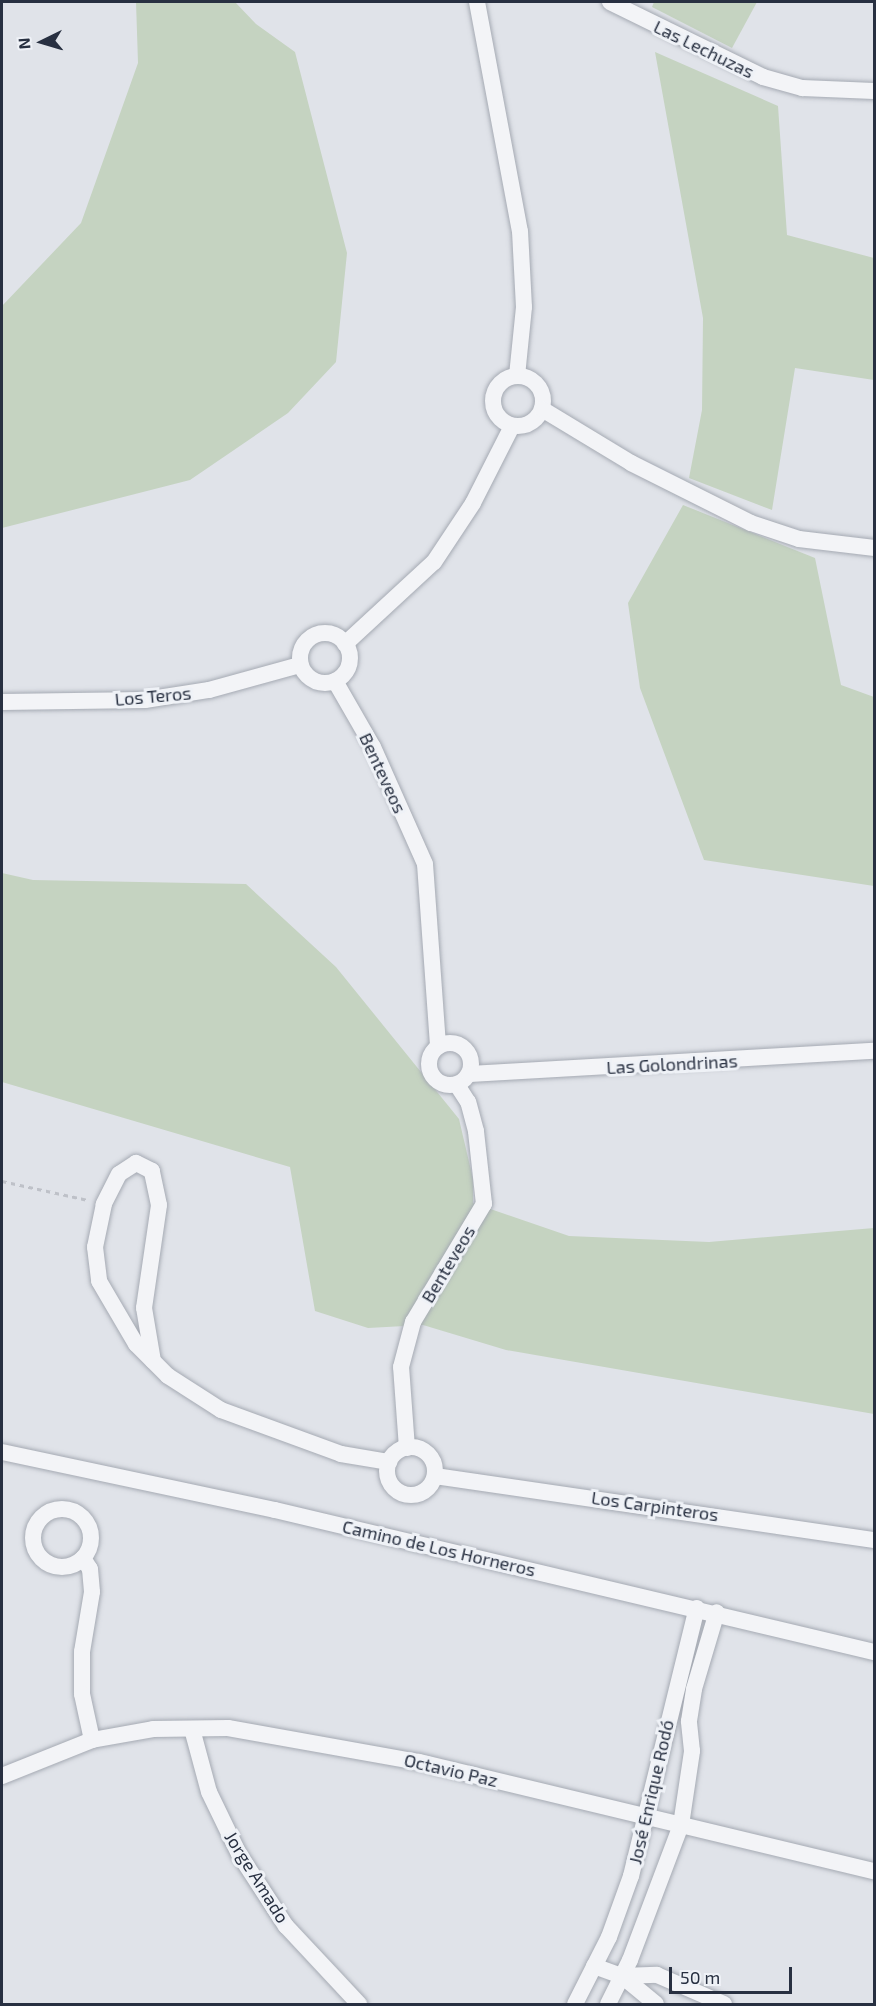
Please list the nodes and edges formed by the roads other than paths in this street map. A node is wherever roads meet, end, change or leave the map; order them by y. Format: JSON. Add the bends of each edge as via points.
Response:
{"nodes":[{"id":1,"x":477,"y":2,"type":"edge"},
{"id":2,"x":610,"y":2,"type":"edge"},
{"id":3,"x":874,"y":91,"type":"edge"},
{"id":4,"x":517,"y":376,"type":"junction"},
{"id":5,"x":542,"y":409,"type":"junction"},
{"id":6,"x":512,"y":426,"type":"junction"},
{"id":7,"x":874,"y":548,"type":"edge"},
{"id":8,"x":345,"y":644,"type":"junction"},
{"id":9,"x":300,"y":665,"type":"junction"},
{"id":10,"x":335,"y":681,"type":"junction"},
{"id":11,"x":2,"y":702,"type":"edge"},
{"id":12,"x":438,"y":1047,"type":"junction"},
{"id":13,"x":874,"y":1051,"type":"edge"},
{"id":14,"x":463,"y":1079,"type":"junction"},
{"id":15,"x":153,"y":1361,"type":"junction"},
{"id":16,"x":407,"y":1448,"type":"junction"},
{"id":17,"x":2,"y":1452,"type":"edge"},
{"id":18,"x":389,"y":1462,"type":"junction"},
{"id":19,"x":435,"y":1476,"type":"junction"},
{"id":20,"x":874,"y":1540,"type":"edge"},
{"id":21,"x":83,"y":1558,"type":"dead end"},
{"id":22,"x":697,"y":1608,"type":"junction"},
{"id":23,"x":717,"y":1612,"type":"junction"},
{"id":24,"x":874,"y":1652,"type":"edge"},
{"id":25,"x":192,"y":1729,"type":"junction"},
{"id":26,"x":92,"y":1740,"type":"junction"},
{"id":27,"x":2,"y":1776,"type":"edge"},
{"id":28,"x":649,"y":1817,"type":"junction"},
{"id":29,"x":681,"y":1825,"type":"junction"},
{"id":30,"x":874,"y":1871,"type":"edge"},
{"id":31,"x":594,"y":1966,"type":"junction"},
{"id":32,"x":622,"y":1976,"type":"junction"},
{"id":33,"x":359,"y":2004,"type":"edge"},
{"id":34,"x":575,"y":2004,"type":"edge"},
{"id":35,"x":608,"y":2004,"type":"edge"},
{"id":36,"x":656,"y":2004,"type":"edge"},
{"id":37,"x":724,"y":2004,"type":"edge"}],
"edges":[{"from":1,"to":4,"type":"street","via":[[520,231],[524,307]]},
{"from":2,"to":3,"type":"street","name":"Las Lechuzas","via":[[763,77],[802,88]]},
{"from":4,"to":5,"type":"street","via":[[538,386]]},
{"from":4,"to":6,"type":"street","via":[[497,387],[493,403],[499,418]]},
{"from":5,"to":6,"type":"street","via":[[534,422]]},
{"from":5,"to":7,"type":"street","via":[[631,463],[751,523],[799,539]]},
{"from":6,"to":8,"type":"street","via":[[473,503],[434,562]]},
{"from":8,"to":9,"type":"street","via":[[333,634],[318,634],[301,649]]},
{"from":8,"to":10,"type":"street","via":[[350,660]]},
{"from":9,"to":10,"type":"street","via":[[314,681]]},
{"from":9,"to":11,"type":"street","name":"Los Teros","via":[[209,690],[145,700]]},
{"from":10,"to":12,"type":"street","name":"Benteveos","via":[[373,747],[425,864]]},
{"from":12,"to":14,"type":"street","name":"Benteveos","via":[[451,1043],[464,1048],[471,1060]]},
{"from":12,"to":14,"type":"street","name":"Benteveos","via":[[429,1064],[432,1077],[443,1085]]},
{"from":13,"to":14,"type":"street","name":"Las Golondrinas"},
{"from":14,"to":16,"type":"street","name":"Benteveos","via":[[476,1131],[484,1204],[413,1322],[402,1367]]},
{"from":15,"to":15,"type":"street","via":[[144,1308],[159,1205],[152,1171],[135,1163],[119,1174],[104,1204],[95,1247],[99,1281],[111,1307]]},
{"from":15,"to":18,"type":"street","via":[[221,1410],[341,1454]]},
{"from":16,"to":18,"type":"street"},
{"from":16,"to":19,"type":"street","via":[[428,1454]]},
{"from":17,"to":22,"type":"street","name":"Camino de Los Horneros"},
{"from":18,"to":19,"type":"street","via":[[388,1478],[405,1494],[420,1493]]},
{"from":19,"to":20,"type":"street","name":"Los Carpinteros"},
{"from":21,"to":26,"type":"street","via":[[90,1569],[93,1592],[82,1652],[82,1694]]},
{"from":22,"to":23,"type":"street","name":"Camino de Los Horneros"},
{"from":22,"to":28,"type":"street","name":"José Enrique Rodó","via":[[675,1687]]},
{"from":23,"to":24,"type":"street","name":"Camino de Los Horneros"},
{"from":23,"to":29,"type":"street","name":"José Enrique Rodó","via":[[694,1689],[689,1721],[692,1751]]},
{"from":25,"to":26,"type":"street","name":"Octavio Paz","via":[[153,1729]]},
{"from":25,"to":28,"type":"street","name":"Octavio Paz","via":[[228,1728],[307,1739]]},
{"from":25,"to":33,"type":"street","name":"Jorge Amado","via":[[209,1792],[239,1854],[286,1926]]},
{"from":26,"to":27,"type":"street","name":"Octavio Paz"},
{"from":28,"to":29,"type":"street","name":"Octavio Paz"},
{"from":28,"to":31,"type":"street","name":"José Enrique Rodó","via":[[613,1926]]},
{"from":29,"to":30,"type":"street","name":"Octavio Paz"},
{"from":29,"to":32,"type":"street","name":"José Enrique Rodó"},
{"from":31,"to":32,"type":"street"},
{"from":31,"to":34,"type":"street","name":"José Enrique Rodó"},
{"from":32,"to":35,"type":"street","name":"José Enrique Rodó"},
{"from":32,"to":36,"type":"street"},
{"from":32,"to":37,"type":"street","via":[[657,1975]]}]}
